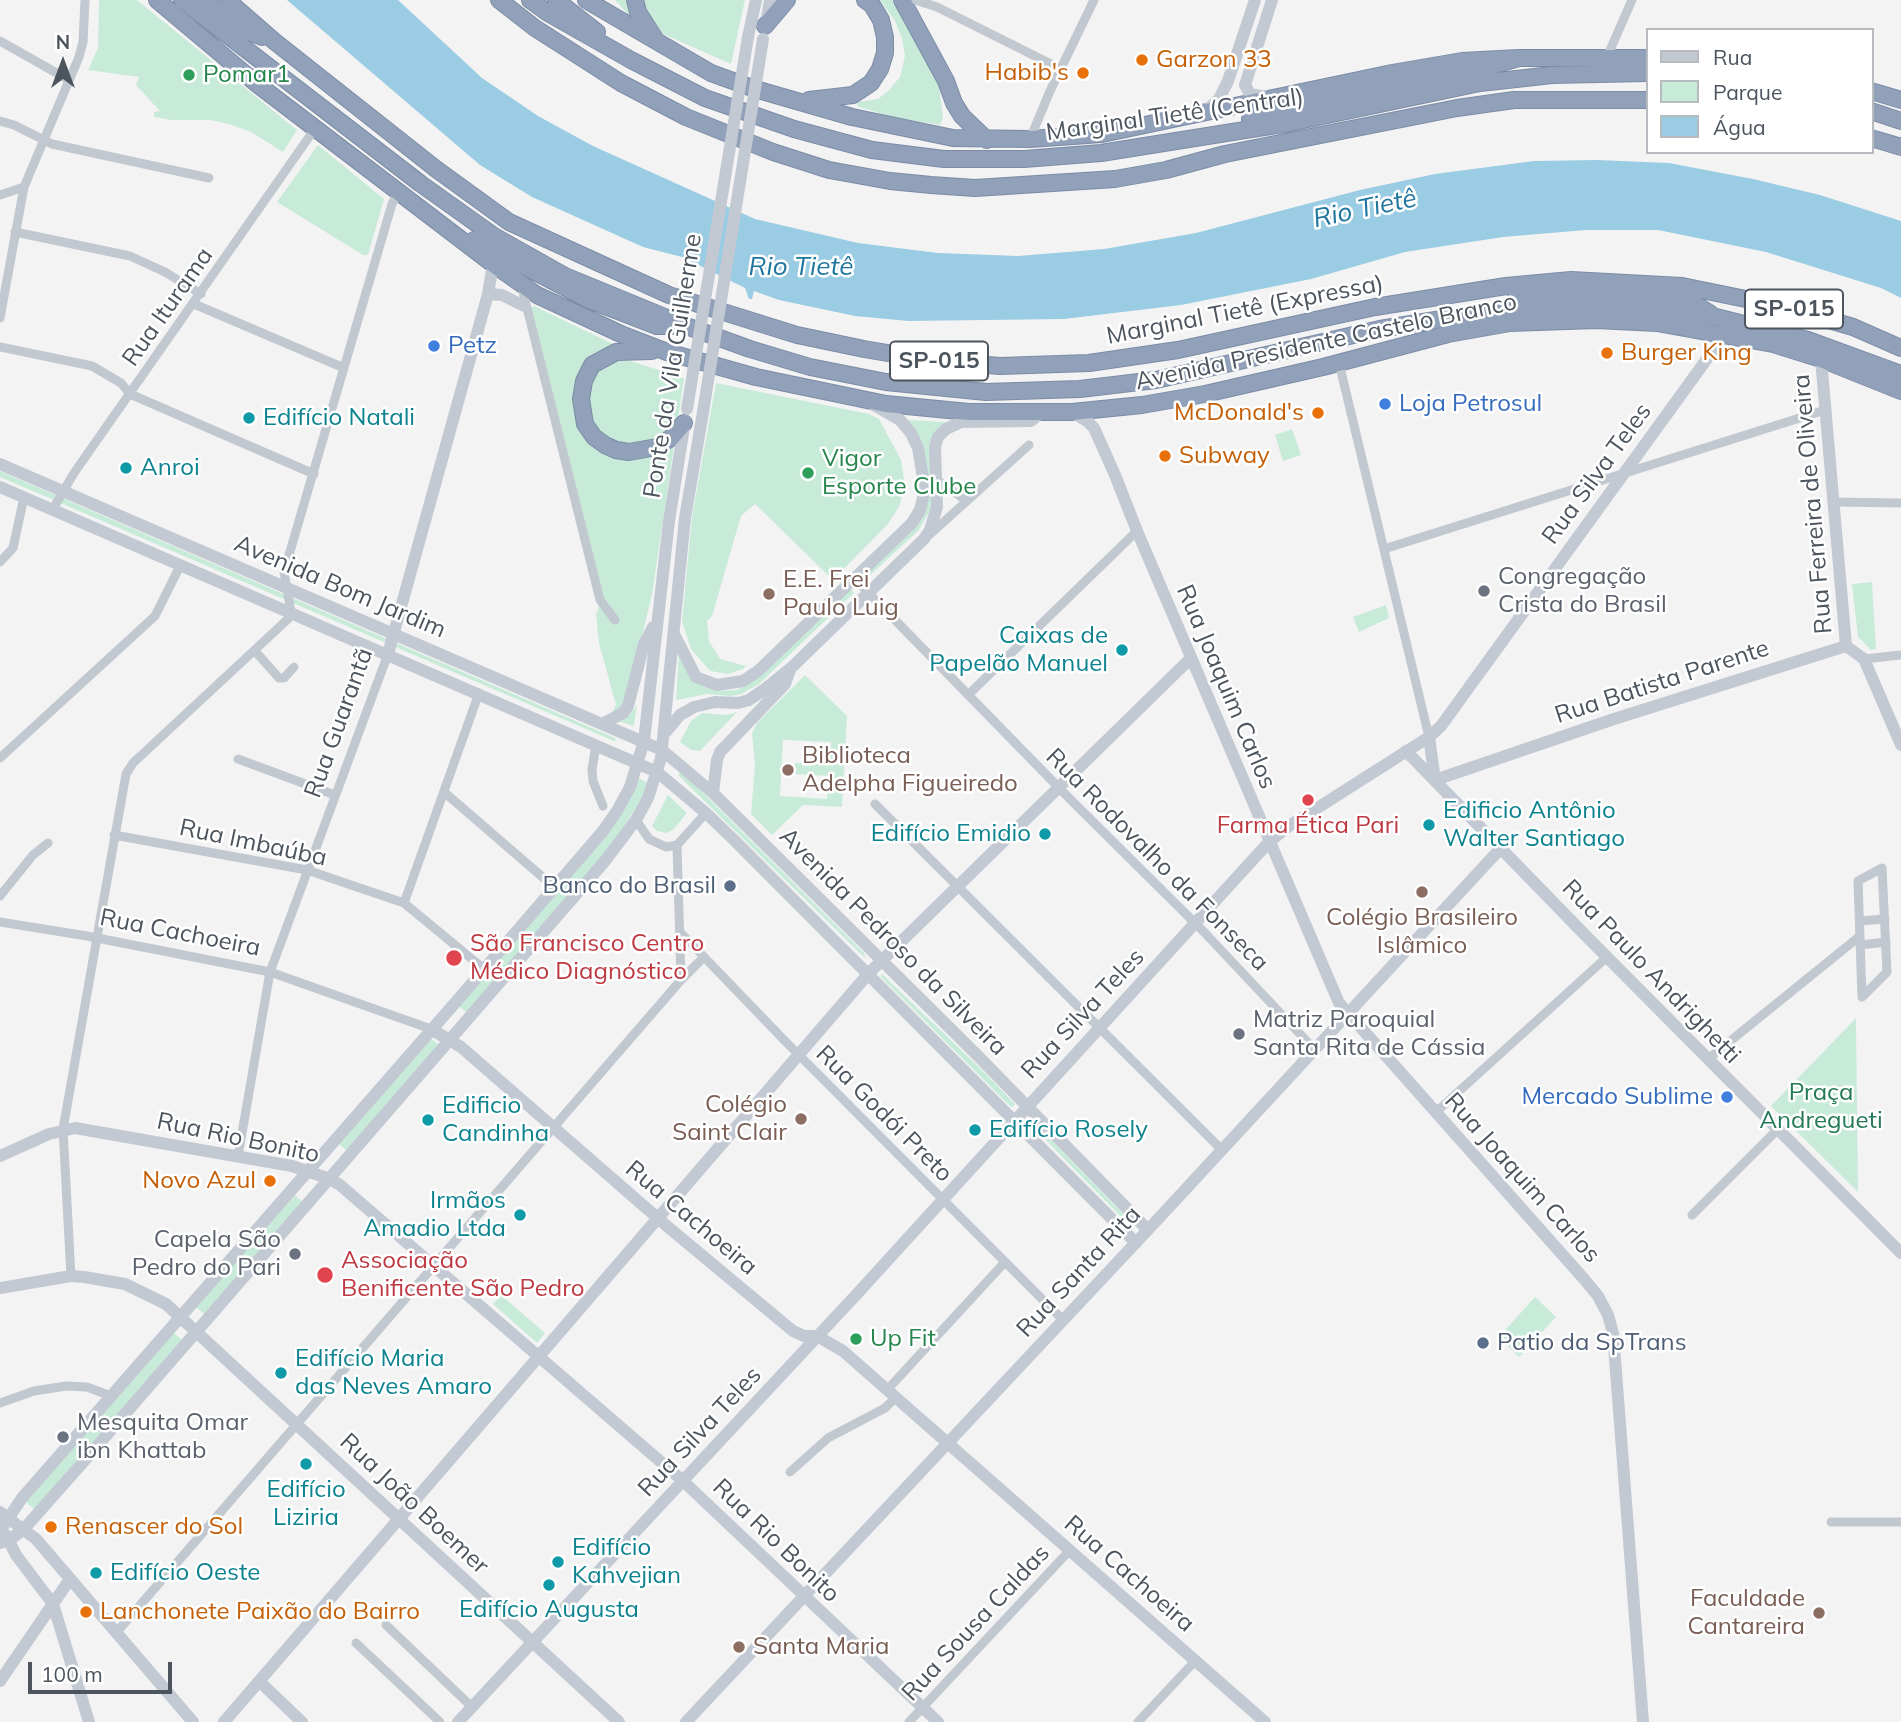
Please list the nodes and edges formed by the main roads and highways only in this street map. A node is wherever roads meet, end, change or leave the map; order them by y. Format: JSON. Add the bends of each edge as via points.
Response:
{"nodes":[{"id":1,"x":157,"y":0,"type":"edge"},
{"id":2,"x":182,"y":0,"type":"edge"},
{"id":3,"x":204,"y":0,"type":"edge"},
{"id":4,"x":227,"y":0,"type":"edge"},
{"id":5,"x":499,"y":0,"type":"edge"},
{"id":6,"x":530,"y":0,"type":"edge"},
{"id":7,"x":556,"y":0,"type":"edge"},
{"id":8,"x":586,"y":0,"type":"edge"},
{"id":9,"x":635,"y":0,"type":"edge"},
{"id":10,"x":756,"y":0,"type":"edge"},
{"id":11,"x":771,"y":0,"type":"edge"},
{"id":12,"x":787,"y":0,"type":"edge"},
{"id":13,"x":865,"y":0,"type":"edge"},
{"id":14,"x":902,"y":0,"type":"edge"},
{"id":15,"x":1255,"y":0,"type":"edge"},
{"id":16,"x":1272,"y":0,"type":"edge"},
{"id":17,"x":1249,"y":19,"type":"junction"},
{"id":18,"x":1264,"y":24,"type":"junction"},
{"id":19,"x":764,"y":33,"type":"junction"},
{"id":20,"x":274,"y":41,"type":"junction"},
{"id":21,"x":656,"y":41,"type":"junction"},
{"id":22,"x":1519,"y":58,"type":"junction"},
{"id":23,"x":1646,"y":58,"type":"edge"},
{"id":24,"x":631,"y":60,"type":"junction"},
{"id":25,"x":1646,"y":73,"type":"edge"},
{"id":26,"x":1646,"y":89,"type":"edge"},
{"id":27,"x":1873,"y":92,"type":"edge"},
{"id":28,"x":1271,"y":97,"type":"junction"},
{"id":29,"x":1549,"y":99,"type":"junction"},
{"id":30,"x":1646,"y":100,"type":"edge"},
{"id":31,"x":1901,"y":100,"type":"edge"},
{"id":32,"x":794,"y":101,"type":"junction"},
{"id":33,"x":1873,"y":112,"type":"edge"},
{"id":34,"x":1202,"y":114,"type":"junction"},
{"id":35,"x":1901,"y":121,"type":"edge"},
{"id":36,"x":1873,"y":122,"type":"edge"},
{"id":37,"x":1901,"y":129,"type":"edge"},
{"id":38,"x":1203,"y":138,"type":"junction"},
{"id":39,"x":1873,"y":139,"type":"edge"},
{"id":40,"x":988,"y":140,"type":"junction"},
{"id":41,"x":1901,"y":147,"type":"edge"},
{"id":42,"x":452,"y":231,"type":"junction"},
{"id":43,"x":494,"y":264,"type":"junction"},
{"id":44,"x":488,"y":294,"type":"junction"},
{"id":45,"x":524,"y":306,"type":"road end"},
{"id":46,"x":1375,"y":307,"type":"junction"},
{"id":47,"x":1716,"y":317,"type":"junction"},
{"id":48,"x":689,"y":327,"type":"junction"},
{"id":49,"x":1448,"y":334,"type":"junction"},
{"id":50,"x":1725,"y":334,"type":"junction"},
{"id":51,"x":1901,"y":348,"type":"edge"},
{"id":52,"x":667,"y":352,"type":"junction"},
{"id":53,"x":1821,"y":359,"type":"junction"},
{"id":54,"x":1224,"y":366,"type":"junction"},
{"id":55,"x":1901,"y":374,"type":"edge"},
{"id":56,"x":1901,"y":391,"type":"edge"},
{"id":57,"x":867,"y":401,"type":"junction"},
{"id":58,"x":1072,"y":412,"type":"junction"},
{"id":59,"x":1040,"y":413,"type":"junction"},
{"id":60,"x":686,"y":416,"type":"junction"},
{"id":61,"x":0,"y":464,"type":"edge"},
{"id":62,"x":0,"y":487,"type":"edge"},
{"id":63,"x":656,"y":620,"type":"junction"},
{"id":64,"x":393,"y":633,"type":"junction"},
{"id":65,"x":673,"y":633,"type":"junction"},
{"id":66,"x":1846,"y":646,"type":"junction"},
{"id":67,"x":388,"y":653,"type":"junction"},
{"id":68,"x":1191,"y":658,"type":"junction"},
{"id":69,"x":791,"y":668,"type":"junction"},
{"id":70,"x":603,"y":724,"type":"junction"},
{"id":71,"x":665,"y":734,"type":"junction"},
{"id":72,"x":1429,"y":737,"type":"junction"},
{"id":73,"x":644,"y":741,"type":"junction"},
{"id":74,"x":1901,"y":745,"type":"edge"},
{"id":75,"x":662,"y":750,"type":"junction"},
{"id":76,"x":1406,"y":751,"type":"junction"},
{"id":77,"x":638,"y":762,"type":"junction"},
{"id":78,"x":657,"y":772,"type":"junction"},
{"id":79,"x":1435,"y":780,"type":"junction"},
{"id":80,"x":713,"y":793,"type":"junction"},
{"id":81,"x":1269,"y":842,"type":"junction"},
{"id":82,"x":1500,"y":849,"type":"junction"},
{"id":83,"x":881,"y":960,"type":"junction"},
{"id":84,"x":869,"y":973,"type":"junction"},
{"id":85,"x":1348,"y":1015,"type":"junction"},
{"id":86,"x":432,"y":1029,"type":"junction"},
{"id":87,"x":451,"y":1039,"type":"junction"},
{"id":88,"x":1027,"y":1106,"type":"junction"},
{"id":89,"x":1014,"y":1120,"type":"junction"},
{"id":90,"x":0,"y":1156,"type":"edge"},
{"id":91,"x":308,"y":1171,"type":"junction"},
{"id":92,"x":330,"y":1179,"type":"junction"},
{"id":93,"x":658,"y":1218,"type":"junction"},
{"id":94,"x":1148,"y":1230,"type":"junction"},
{"id":95,"x":1136,"y":1243,"type":"junction"},
{"id":96,"x":1900,"y":1256,"type":"edge"},
{"id":97,"x":0,"y":1288,"type":"edge"},
{"id":98,"x":182,"y":1316,"type":"junction"},
{"id":99,"x":197,"y":1331,"type":"junction"},
{"id":100,"x":817,"y":1336,"type":"junction"},
{"id":101,"x":538,"y":1357,"type":"junction"},
{"id":102,"x":948,"y":1443,"type":"junction"},
{"id":103,"x":683,"y":1481,"type":"junction"},
{"id":104,"x":399,"y":1518,"type":"junction"},
{"id":105,"x":3,"y":1527,"type":"edge"},
{"id":106,"x":23,"y":1530,"type":"junction"},
{"id":107,"x":70,"y":1579,"type":"junction"},
{"id":108,"x":804,"y":1597,"type":"junction"},
{"id":109,"x":53,"y":1604,"type":"junction"},
{"id":110,"x":532,"y":1642,"type":"junction"},
{"id":111,"x":0,"y":1681,"type":"edge"},
{"id":112,"x":259,"y":1681,"type":"junction"},
{"id":113,"x":89,"y":1722,"type":"edge"},
{"id":114,"x":193,"y":1722,"type":"edge"},
{"id":115,"x":224,"y":1722,"type":"edge"},
{"id":116,"x":302,"y":1722,"type":"edge"},
{"id":117,"x":458,"y":1722,"type":"edge"},
{"id":118,"x":619,"y":1722,"type":"edge"},
{"id":119,"x":686,"y":1722,"type":"edge"},
{"id":120,"x":938,"y":1722,"type":"edge"},
{"id":121,"x":1265,"y":1722,"type":"edge"},
{"id":122,"x":1643,"y":1722,"type":"edge"}],
"edges":[{"from":1,"to":42,"type":"highway","name":"Avenida Presidente Castelo Branco","via":[[257,84]]},
{"from":2,"to":48,"type":"highway","via":[[494,236],[565,276]]},
{"from":3,"to":20,"type":"highway","via":[[242,29]]},
{"from":4,"to":20,"type":"highway","name":"Marginal Tietê (Expressa)","number":"SP-015"},
{"from":5,"to":29,"type":"highway","via":[[621,83],[687,117],[829,170],[931,185],[975,188],[1115,179],[1457,108]]},
{"from":6,"to":24,"type":"highway","name":"Marginal Tietê (Central)"},
{"from":7,"to":24,"type":"highway"},
{"from":8,"to":21,"type":"highway"},
{"from":9,"to":21,"type":"highway"},
{"from":10,"to":60,"type":"main road","name":"Ponte da Vila Guilherme","bridge":true},
{"from":11,"to":19,"type":"main road","name":"Ponte da Vila Guilherme"},
{"from":12,"to":19,"type":"highway"},
{"from":13,"to":32,"type":"highway","via":[[881,20],[885,37],[880,69],[871,83],[843,98]]},
{"from":14,"to":40,"type":"highway","via":[[954,103]]},
{"from":15,"to":17,"type":"main road"},
{"from":16,"to":18,"type":"main road"},
{"from":17,"to":18,"type":"main road"},
{"from":17,"to":34,"type":"main road","via":[[1224,91]]},
{"from":18,"to":28,"type":"main road","via":[[1245,85],[1250,94]]},
{"from":19,"to":65,"type":"main road","name":"Ponte da Vila Guilherme","bridge":true,"via":[[685,518]]},
{"from":20,"to":46,"type":"highway","name":"Marginal Tietê (Expressa)","number":"SP-015","via":[[509,222],[669,295],[797,335],[929,360],[1000,366],[1089,363],[1178,350]]},
{"from":21,"to":32,"type":"highway","via":[[712,73]]},
{"from":22,"to":23,"type":"highway"},
{"from":22,"to":28,"type":"highway","via":[[1462,61]]},
{"from":22,"to":38,"type":"highway","via":[[1230,123]]},
{"from":24,"to":38,"type":"highway","name":"Marginal Tietê (Central)","via":[[705,98],[872,150],[944,159],[1024,159]]},
{"from":25,"to":38,"type":"highway","name":"Marginal Tietê (Central)","via":[[1552,75],[1480,83]]},
{"from":26,"to":29,"type":"highway"},
{"from":27,"to":31,"type":"highway"},
{"from":28,"to":34,"type":"highway"},
{"from":29,"to":30,"type":"highway"},
{"from":32,"to":40,"type":"highway","via":[[912,131]]},
{"from":33,"to":35,"type":"highway"},
{"from":34,"to":40,"type":"highway","via":[[1102,134]]},
{"from":36,"to":37,"type":"highway"},
{"from":39,"to":41,"type":"highway"},
{"from":42,"to":43,"type":"highway","name":"Avenida Presidente Castelo Branco"},
{"from":42,"to":48,"type":"highway","via":[[587,299],[657,326]]},
{"from":43,"to":44,"type":"main road","name":"Rua Guarantã"},
{"from":43,"to":52,"type":"highway","name":"Avenida Presidente Castelo Branco","via":[[537,295]]},
{"from":44,"to":45,"type":"main road"},
{"from":44,"to":64,"type":"main road","name":"Rua Guarantã"},
{"from":46,"to":47,"type":"highway","via":[[1398,310],[1527,293],[1600,294],[1692,302]]},
{"from":46,"to":51,"type":"highway","name":"Marginal Tietê (Expressa)","number":"SP-015","via":[[1538,282],[1682,286],[1785,307],[1853,327]]},
{"from":47,"to":54,"type":"highway","via":[[1590,307],[1515,309],[1380,329]]},
{"from":47,"to":55,"type":"highway","via":[[1808,340]]},
{"from":48,"to":54,"type":"highway","via":[[810,367],[886,382],[986,392],[1080,389]]},
{"from":49,"to":50,"type":"highway","name":"Avenida Presidente Castelo Branco","via":[[1510,323],[1596,320],[1657,323]]},
{"from":49,"to":54,"type":"highway","via":[[1417,334],[1243,368]]},
{"from":49,"to":58,"type":"highway","name":"Avenida Presidente Castelo Branco","via":[[1205,394]]},
{"from":50,"to":53,"type":"highway","name":"Avenida Presidente Castelo Branco"},
{"from":50,"to":72,"type":"main road","name":"Rua Silva Teles"},
{"from":52,"to":57,"type":"highway","name":"Avenida Presidente Castelo Branco"},
{"from":52,"to":60,"type":"highway","via":[[616,352],[592,365],[584,381],[585,424],[594,437],[629,452],[657,447],[671,438]]},
{"from":53,"to":56,"type":"highway","name":"Avenida Presidente Castelo Branco"},
{"from":53,"to":66,"type":"main road","name":"Rua Ferreira de Oliveira"},
{"from":57,"to":59,"type":"highway","name":"Avenida Presidente Castelo Branco","via":[[969,412]]},
{"from":57,"to":65,"type":"main road","via":[[897,417],[919,451],[925,490],[916,519],[743,681],[717,685],[696,677]]},
{"from":58,"to":59,"type":"highway","name":"Avenida Presidente Castelo Branco"},
{"from":58,"to":68,"type":"main road","name":"Rua Joaquim Carlos","via":[[1094,428]]},
{"from":59,"to":69,"type":"main road","via":[[1031,421],[961,422],[938,437],[936,513],[930,530]]},
{"from":60,"to":63,"type":"main road","name":"Ponte da Vila Guilherme"},
{"from":61,"to":64,"type":"main road","name":"Avenida Bom Jardim"},
{"from":62,"to":67,"type":"main road","name":"Avenida Bom Jardim"},
{"from":63,"to":70,"type":"main road","via":[[643,645],[628,706]]},
{"from":63,"to":73,"type":"main road","name":"Ponte da Vila Guilherme"},
{"from":64,"to":67,"type":"main road","name":"Rua Guarantã"},
{"from":64,"to":70,"type":"main road","name":"Avenida Bom Jardim"},
{"from":65,"to":71,"type":"main road","name":"Ponte da Vila Guilherme"},
{"from":66,"to":74,"type":"main road","via":[[1864,659]]},
{"from":66,"to":79,"type":"main road","name":"Rua Batista Parente"},
{"from":67,"to":77,"type":"main road","name":"Avenida Bom Jardim"},
{"from":68,"to":81,"type":"main road","name":"Rua Joaquim Carlos"},
{"from":68,"to":83,"type":"main road"},
{"from":69,"to":71,"type":"main road","via":[[750,700],[702,704],[687,710]]},
{"from":69,"to":80,"type":"main road","via":[[785,684],[720,752]]},
{"from":70,"to":73,"type":"main road","name":"Avenida Bom Jardim"},
{"from":71,"to":75,"type":"main road","name":"Ponte da Vila Guilherme"},
{"from":72,"to":76,"type":"main road","name":"Rua Silva Teles"},
{"from":72,"to":79,"type":"main road"},
{"from":73,"to":75,"type":"main road","name":"Avenida Bom Jardim"},
{"from":73,"to":77,"type":"main road","name":"Ponte da Vila Guilherme"},
{"from":75,"to":78,"type":"main road","name":"Ponte da Vila Guilherme"},
{"from":75,"to":80,"type":"main road","name":"Avenida Pedroso da Silveira"},
{"from":76,"to":79,"type":"main road","name":"Rua Paulo Andrighetti"},
{"from":76,"to":81,"type":"main road","name":"Rua Silva Teles"},
{"from":77,"to":78,"type":"main road","name":"Avenida Bom Jardim"},
{"from":77,"to":86,"type":"main road","name":"Ponte da Vila Guilherme","via":[[617,811]]},
{"from":78,"to":84,"type":"main road","name":"Avenida Pedroso da Silveira","via":[[706,813]]},
{"from":78,"to":87,"type":"main road","name":"Ponte da Vila Guilherme","via":[[648,798],[619,845]]},
{"from":79,"to":82,"type":"main road","name":"Rua Paulo Andrighetti"},
{"from":80,"to":83,"type":"main road","name":"Avenida Pedroso da Silveira"},
{"from":81,"to":85,"type":"main road","name":"Rua Joaquim Carlos"},
{"from":81,"to":88,"type":"main road","name":"Rua Silva Teles"},
{"from":82,"to":85,"type":"main road","name":"Rua Santa Rita"},
{"from":82,"to":96,"type":"main road","name":"Rua Paulo Andrighetti"},
{"from":83,"to":84,"type":"main road"},
{"from":83,"to":88,"type":"main road","name":"Avenida Pedroso da Silveira"},
{"from":84,"to":89,"type":"main road","name":"Avenida Pedroso da Silveira"},
{"from":84,"to":93,"type":"main road"},
{"from":85,"to":94,"type":"main road","name":"Rua Santa Rita"},
{"from":85,"to":122,"type":"main road","name":"Rua Joaquim Carlos","via":[[1584,1279],[1608,1315]]},
{"from":86,"to":87,"type":"main road","name":"Rua Cachoeira"},
{"from":86,"to":91,"type":"main road","name":"Ponte da Vila Guilherme"},
{"from":87,"to":92,"type":"main road","name":"Ponte da Vila Guilherme"},
{"from":87,"to":93,"type":"main road","name":"Rua Cachoeira"},
{"from":88,"to":89,"type":"main road","name":"Rua Silva Teles"},
{"from":88,"to":94,"type":"main road","name":"Avenida Pedroso da Silveira"},
{"from":89,"to":95,"type":"main road","name":"Avenida Pedroso da Silveira"},
{"from":89,"to":100,"type":"main road","name":"Rua Silva Teles"},
{"from":90,"to":91,"type":"main road","name":"Rua Rio Bonito","via":[[75,1128]]},
{"from":91,"to":92,"type":"main road","name":"Rua Rio Bonito"},
{"from":91,"to":98,"type":"main road","name":"Ponte da Vila Guilherme"},
{"from":92,"to":99,"type":"main road","name":"Ponte da Vila Guilherme"},
{"from":92,"to":101,"type":"main road","name":"Rua Rio Bonito"},
{"from":93,"to":100,"type":"main road","name":"Rua Cachoeira","via":[[793,1331]]},
{"from":93,"to":101,"type":"main road"},
{"from":94,"to":95,"type":"main road","name":"Rua Santa Rita"},
{"from":95,"to":102,"type":"main road","name":"Rua Santa Rita"},
{"from":97,"to":98,"type":"main road","name":"Rua João Boemer","via":[[71,1276],[125,1284]]},
{"from":98,"to":99,"type":"main road","name":"Rua João Boemer"},
{"from":98,"to":105,"type":"main road","name":"Ponte da Vila Guilherme","via":[[22,1499]]},
{"from":99,"to":104,"type":"main road","name":"Rua João Boemer"},
{"from":99,"to":106,"type":"main road","name":"Ponte da Vila Guilherme"},
{"from":100,"to":102,"type":"main road","name":"Rua Cachoeira","via":[[839,1348]]},
{"from":100,"to":103,"type":"main road","name":"Rua Silva Teles"},
{"from":101,"to":103,"type":"main road","name":"Rua Rio Bonito"},
{"from":101,"to":104,"type":"main road"},
{"from":102,"to":108,"type":"main road","name":"Rua Santa Rita"},
{"from":102,"to":121,"type":"main road","name":"Rua Cachoeira"},
{"from":103,"to":108,"type":"main road","name":"Rua Rio Bonito"},
{"from":103,"to":110,"type":"main road","name":"Rua Silva Teles"},
{"from":104,"to":110,"type":"main road","name":"Rua João Boemer"},
{"from":104,"to":112,"type":"main road"},
{"from":105,"to":106,"type":"main road"},
{"from":105,"to":109,"type":"main road","via":[[16,1555]]},
{"from":106,"to":107,"type":"main road"},
{"from":107,"to":109,"type":"main road"},
{"from":107,"to":114,"type":"main road"},
{"from":108,"to":119,"type":"main road","name":"Rua Santa Rita"},
{"from":108,"to":120,"type":"main road","name":"Rua Rio Bonito"},
{"from":109,"to":111,"type":"main road"},
{"from":109,"to":113,"type":"main road"},
{"from":110,"to":117,"type":"main road","name":"Rua Silva Teles"},
{"from":110,"to":118,"type":"main road","name":"Rua João Boemer"},
{"from":112,"to":115,"type":"main road"},
{"from":112,"to":116,"type":"main road"}]}
